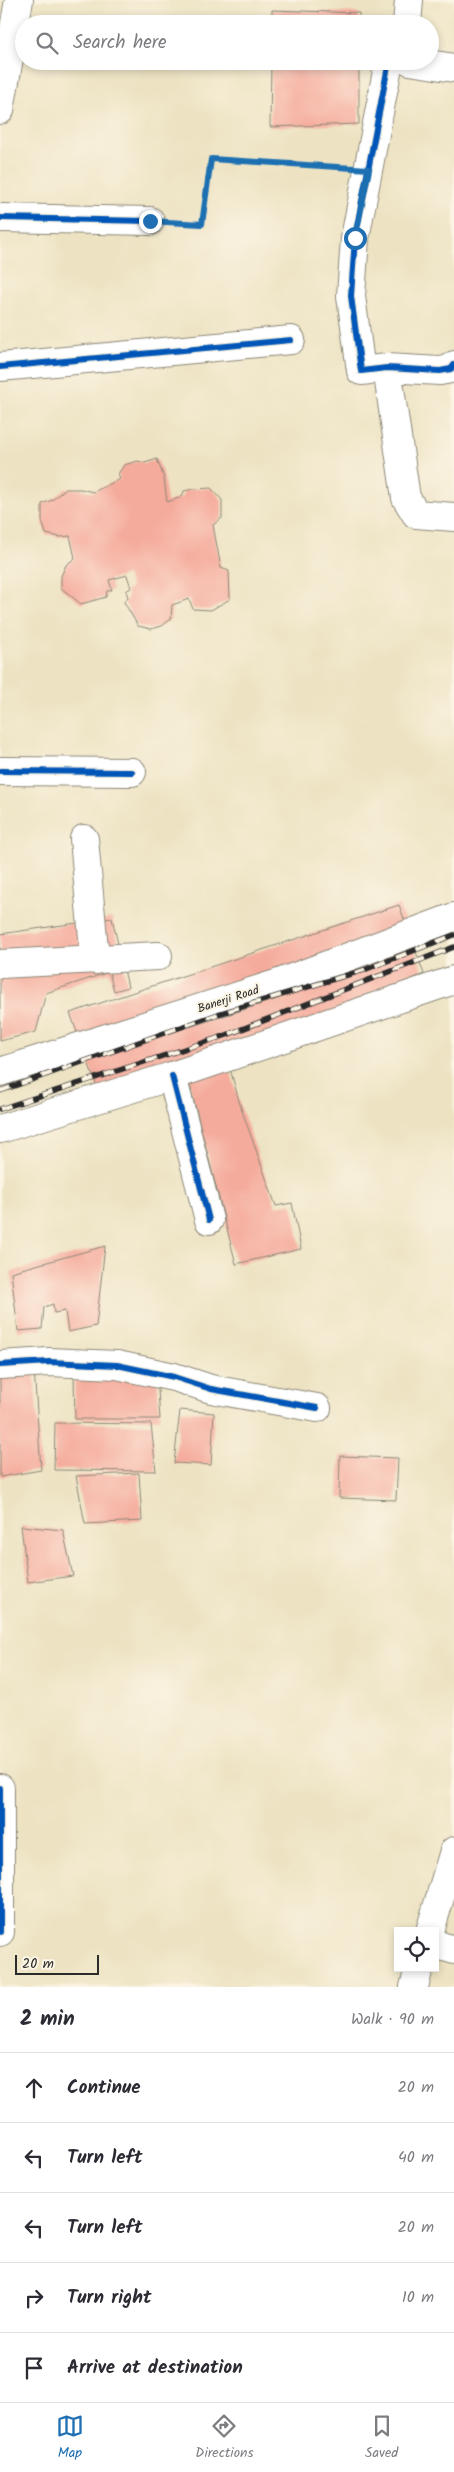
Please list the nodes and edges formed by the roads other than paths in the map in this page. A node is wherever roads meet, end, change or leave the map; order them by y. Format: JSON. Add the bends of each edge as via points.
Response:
{"nodes":[{"id":1,"x":19,"y":0,"type":"edge"},
{"id":2,"x":409,"y":0,"type":"edge"},
{"id":3,"x":16,"y":15,"type":"edge"},
{"id":4,"x":408,"y":15,"type":"edge"},
{"id":5,"x":15,"y":23,"type":"edge"},
{"id":6,"x":439,"y":66,"type":"edge"},
{"id":7,"x":454,"y":68,"type":"edge"},
{"id":8,"x":387,"y":70,"type":"edge"},
{"id":9,"x":0,"y":110,"type":"edge"},
{"id":10,"x":0,"y":218,"type":"edge"},
{"id":11,"x":150,"y":221,"type":"road end"},
{"id":12,"x":291,"y":340,"type":"dead end"},
{"id":13,"x":454,"y":365,"type":"edge"},
{"id":14,"x":0,"y":367,"type":"edge"},
{"id":15,"x":387,"y":368,"type":"junction"},
{"id":16,"x":454,"y":517,"type":"edge"},
{"id":17,"x":0,"y":771,"type":"edge"},
{"id":18,"x":132,"y":772,"type":"dead end"},
{"id":19,"x":84,"y":839,"type":"dead end"},
{"id":20,"x":454,"y":917,"type":"edge"},
{"id":21,"x":158,"y":956,"type":"dead end"},
{"id":22,"x":96,"y":960,"type":"junction"},
{"id":23,"x":0,"y":964,"type":"edge"},
{"id":24,"x":454,"y":980,"type":"edge"},
{"id":25,"x":0,"y":1072,"type":"edge"},
{"id":26,"x":172,"y":1076,"type":"junction"},
{"id":27,"x":0,"y":1129,"type":"edge"},
{"id":28,"x":209,"y":1220,"type":"dead end"},
{"id":29,"x":0,"y":1365,"type":"edge"},
{"id":30,"x":318,"y":1408,"type":"dead end"},
{"id":31,"x":0,"y":1788,"type":"edge"},
{"id":32,"x":454,"y":1851,"type":"edge"},
{"id":33,"x":431,"y":1927,"type":"edge"},
{"id":34,"x":0,"y":1932,"type":"edge"},
{"id":35,"x":439,"y":1945,"type":"edge"},
{"id":36,"x":454,"y":1950,"type":"edge"},
{"id":37,"x":418,"y":1972,"type":"edge"},
{"id":38,"x":414,"y":1987,"type":"edge"}],
"edges":[{"from":1,"to":3,"type":"street"},
{"from":2,"to":4,"type":"street"},
{"from":5,"to":9,"type":"street"},
{"from":6,"to":7,"type":"street"},
{"from":8,"to":15,"type":"street","via":[[355,238],[352,296],[360,371]]},
{"from":10,"to":11,"type":"street"},
{"from":12,"to":14,"type":"street"},
{"from":13,"to":15,"type":"street","via":[[440,371]]},
{"from":15,"to":16,"type":"street","via":[[406,498],[416,514]]},
{"from":17,"to":18,"type":"street"},
{"from":19,"to":22,"type":"street"},
{"from":20,"to":25,"type":"street","name":"Banerji Road","via":[[279,983]]},
{"from":21,"to":22,"type":"street"},
{"from":22,"to":23,"type":"street"},
{"from":24,"to":26,"type":"street"},
{"from":26,"to":27,"type":"street"},
{"from":26,"to":28,"type":"street"},
{"from":29,"to":30,"type":"street","via":[[49,1362],[118,1365],[211,1389]]},
{"from":31,"to":34,"type":"street"},
{"from":32,"to":33,"type":"street"},
{"from":35,"to":36,"type":"street"},
{"from":37,"to":38,"type":"street"}]}
